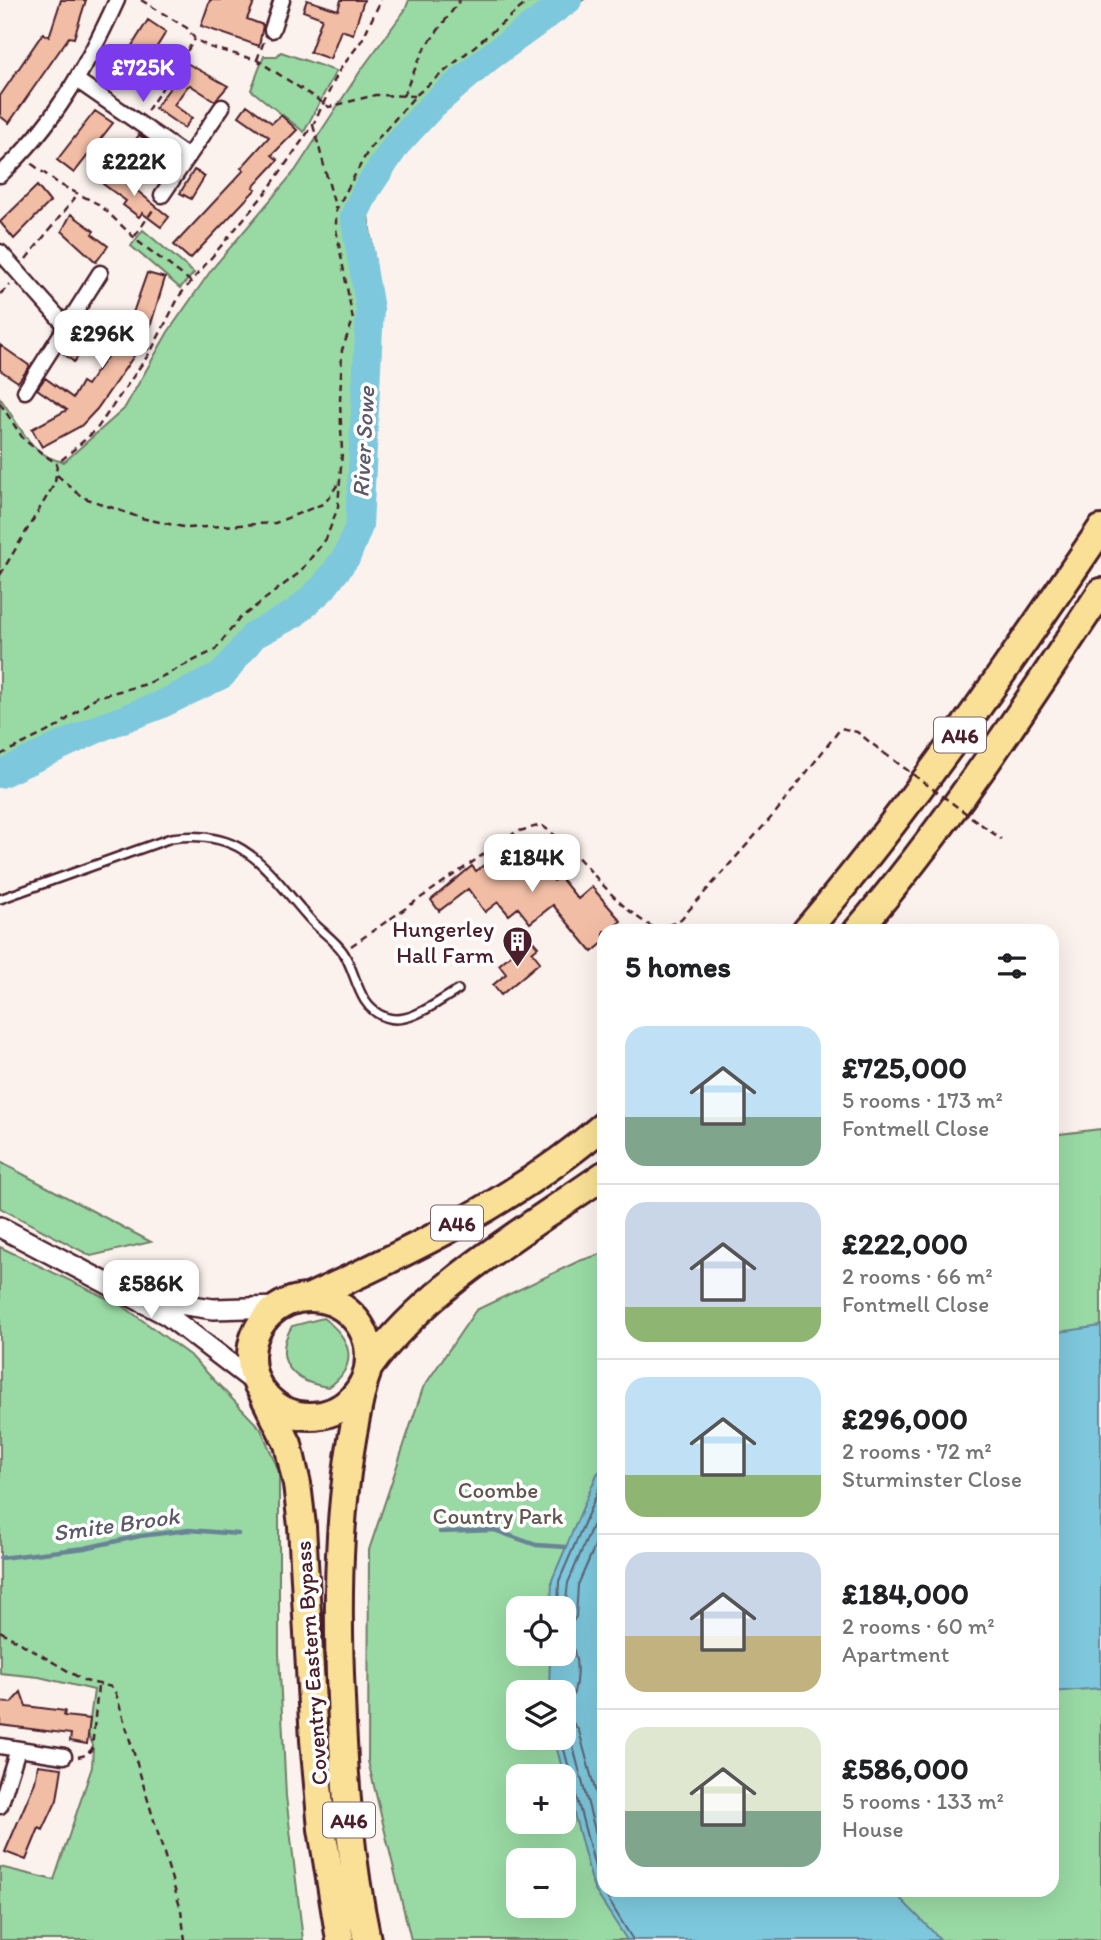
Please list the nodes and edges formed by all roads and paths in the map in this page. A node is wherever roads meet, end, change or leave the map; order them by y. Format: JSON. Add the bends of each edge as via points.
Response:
{"nodes":[{"id":1,"x":117,"y":0,"type":"edge"},
{"id":2,"x":141,"y":0,"type":"edge"},
{"id":3,"x":282,"y":0,"type":"edge"},
{"id":4,"x":381,"y":0,"type":"edge"},
{"id":5,"x":460,"y":0,"type":"edge"},
{"id":6,"x":530,"y":0,"type":"edge"},
{"id":7,"x":272,"y":30,"type":"joint"},
{"id":8,"x":195,"y":39,"type":"junction"},
{"id":9,"x":257,"y":60,"type":"junction"},
{"id":10,"x":78,"y":81,"type":"junction"},
{"id":11,"x":403,"y":96,"type":"junction"},
{"id":12,"x":415,"y":96,"type":"junction"},
{"id":13,"x":323,"y":103,"type":"junction"},
{"id":14,"x":222,"y":107,"type":"dead end"},
{"id":15,"x":140,"y":123,"type":"junction"},
{"id":16,"x":313,"y":125,"type":"junction"},
{"id":17,"x":21,"y":155,"type":"junction"},
{"id":18,"x":188,"y":156,"type":"junction"},
{"id":19,"x":0,"y":175,"type":"edge"},
{"id":20,"x":78,"y":194,"type":"junction"},
{"id":21,"x":162,"y":195,"type":"joint"},
{"id":22,"x":336,"y":210,"type":"junction"},
{"id":23,"x":134,"y":236,"type":"junction"},
{"id":24,"x":0,"y":252,"type":"edge"},
{"id":25,"x":18,"y":272,"type":"junction"},
{"id":26,"x":100,"y":273,"type":"dead end"},
{"id":27,"x":190,"y":281,"type":"junction"},
{"id":28,"x":88,"y":309,"type":"dead end"},
{"id":29,"x":66,"y":326,"type":"junction"},
{"id":30,"x":151,"y":351,"type":"junction"},
{"id":31,"x":25,"y":391,"type":"dead end"},
{"id":32,"x":0,"y":403,"type":"edge"},
{"id":33,"x":57,"y":464,"type":"junction"},
{"id":34,"x":57,"y":475,"type":"junction"},
{"id":35,"x":340,"y":480,"type":"junction"},
{"id":36,"x":1101,"y":529,"type":"edge"},
{"id":37,"x":0,"y":575,"type":"edge"},
{"id":38,"x":1101,"y":592,"type":"edge"},
{"id":39,"x":0,"y":755,"type":"edge"},
{"id":40,"x":1001,"y":839,"type":"dead end"},
{"id":41,"x":0,"y":899,"type":"edge"},
{"id":42,"x":646,"y":924,"type":"edge"},
{"id":43,"x":671,"y":924,"type":"edge"},
{"id":44,"x":812,"y":924,"type":"edge"},
{"id":45,"x":863,"y":924,"type":"edge"},
{"id":46,"x":343,"y":951,"type":"junction"},
{"id":47,"x":458,"y":990,"type":"dead end"},
{"id":48,"x":597,"y":1130,"type":"edge"},
{"id":49,"x":597,"y":1180,"type":"edge"},
{"id":50,"x":0,"y":1227,"type":"edge"},
{"id":51,"x":131,"y":1294,"type":"junction"},
{"id":52,"x":308,"y":1298,"type":"junction"},
{"id":53,"x":278,"y":1307,"type":"junction"},
{"id":54,"x":367,"y":1374,"type":"junction"},
{"id":55,"x":259,"y":1388,"type":"junction"},
{"id":56,"x":0,"y":1631,"type":"edge"},
{"id":57,"x":97,"y":1686,"type":"junction"},
{"id":58,"x":0,"y":1746,"type":"edge"},
{"id":59,"x":18,"y":1749,"type":"junction"},
{"id":60,"x":64,"y":1756,"type":"joint"},
{"id":61,"x":0,"y":1806,"type":"edge"},
{"id":62,"x":185,"y":1940,"type":"edge"},
{"id":63,"x":340,"y":1940,"type":"edge"},
{"id":64,"x":367,"y":1940,"type":"edge"}],
"edges":[{"from":1,"to":10,"type":"street"},
{"from":2,"to":8,"type":"path","via":[[187,28]]},
{"from":3,"to":7,"type":"street"},
{"from":4,"to":13,"type":"path"},
{"from":5,"to":11,"type":"path","via":[[422,51]]},
{"from":6,"to":12,"type":"path"},
{"from":7,"to":9,"type":"path","via":[[267,32]]},
{"from":8,"to":9,"type":"path"},
{"from":8,"to":15,"type":"path"},
{"from":9,"to":13,"type":"path"},
{"from":10,"to":15,"type":"street"},
{"from":10,"to":17,"type":"street"},
{"from":11,"to":12,"type":"path"},
{"from":11,"to":13,"type":"path","via":[[375,95],[329,107]]},
{"from":12,"to":22,"type":"path","via":[[369,149]]},
{"from":13,"to":16,"type":"path"},
{"from":14,"to":18,"type":"street"},
{"from":15,"to":18,"type":"street"},
{"from":16,"to":22,"type":"path"},
{"from":16,"to":27,"type":"path","via":[[267,191]]},
{"from":17,"to":19,"type":"street"},
{"from":17,"to":20,"type":"path"},
{"from":18,"to":21,"type":"street"},
{"from":20,"to":23,"type":"path","via":[[100,205]]},
{"from":20,"to":25,"type":"path"},
{"from":21,"to":23,"type":"path"},
{"from":22,"to":35,"type":"path","via":[[353,320],[342,350]]},
{"from":23,"to":27,"type":"path"},
{"from":24,"to":25,"type":"street"},
{"from":25,"to":29,"type":"street"},
{"from":26,"to":29,"type":"street"},
{"from":27,"to":30,"type":"path"},
{"from":28,"to":30,"type":"path"},
{"from":29,"to":31,"type":"street"},
{"from":30,"to":33,"type":"path","via":[[96,430]]},
{"from":32,"to":33,"type":"path","via":[[24,440]]},
{"from":33,"to":34,"type":"path"},
{"from":34,"to":35,"type":"path","via":[[82,497],[141,519],[188,528],[275,523],[325,503]]},
{"from":34,"to":37,"type":"path"},
{"from":35,"to":39,"type":"path","via":[[338,507],[326,538],[299,573],[239,619],[215,650],[147,684],[96,697],[57,727]]},
{"from":36,"to":44,"type":"highway","number":"A46","via":[[961,733],[871,855]]},
{"from":38,"to":45,"type":"highway","number":"A46","via":[[988,761]]},
{"from":40,"to":43,"type":"path","bridge":true,"via":[[858,732],[841,728],[776,812],[681,919]]},
{"from":41,"to":46,"type":"lane","via":[[171,838],[223,838],[244,849],[270,873]]},
{"from":42,"to":46,"type":"path","bridge":true,"via":[[637,920],[563,839],[541,825],[516,832]]},
{"from":46,"to":47,"type":"lane","via":[[368,1005],[386,1018],[414,1016]]},
{"from":48,"to":52,"type":"highway","number":"A46","via":[[501,1198],[407,1252]]},
{"from":49,"to":54,"type":"highway","name":"Coventry Eastern Bypass","number":"A46","via":[[445,1288],[408,1320]]},
{"from":50,"to":51,"type":"main road"},
{"from":51,"to":53,"type":"main road","via":[[213,1309]]},
{"from":51,"to":55,"type":"main road","via":[[167,1315]]},
{"from":52,"to":53,"type":"highway"},
{"from":52,"to":54,"type":"highway","via":[[335,1304],[357,1321],[367,1341]]},
{"from":53,"to":55,"type":"highway","via":[[265,1318],[253,1340],[251,1365]]},
{"from":54,"to":55,"type":"highway","via":[[346,1405],[316,1416],[287,1412]]},
{"from":54,"to":64,"type":"highway","name":"Coventry Eastern Bypass","number":"A46","via":[[345,1477],[338,1641],[343,1760]]},
{"from":55,"to":63,"type":"highway","name":"Coventry Eastern Bypass","number":"A46","via":[[288,1444],[297,1484],[314,1740]]},
{"from":56,"to":57,"type":"path"},
{"from":57,"to":60,"type":"path","via":[[92,1749],[86,1755]]},
{"from":57,"to":62,"type":"path","via":[[112,1687],[121,1706],[181,1910]]},
{"from":58,"to":59,"type":"street"},
{"from":59,"to":60,"type":"street"},
{"from":59,"to":61,"type":"street"}]}
